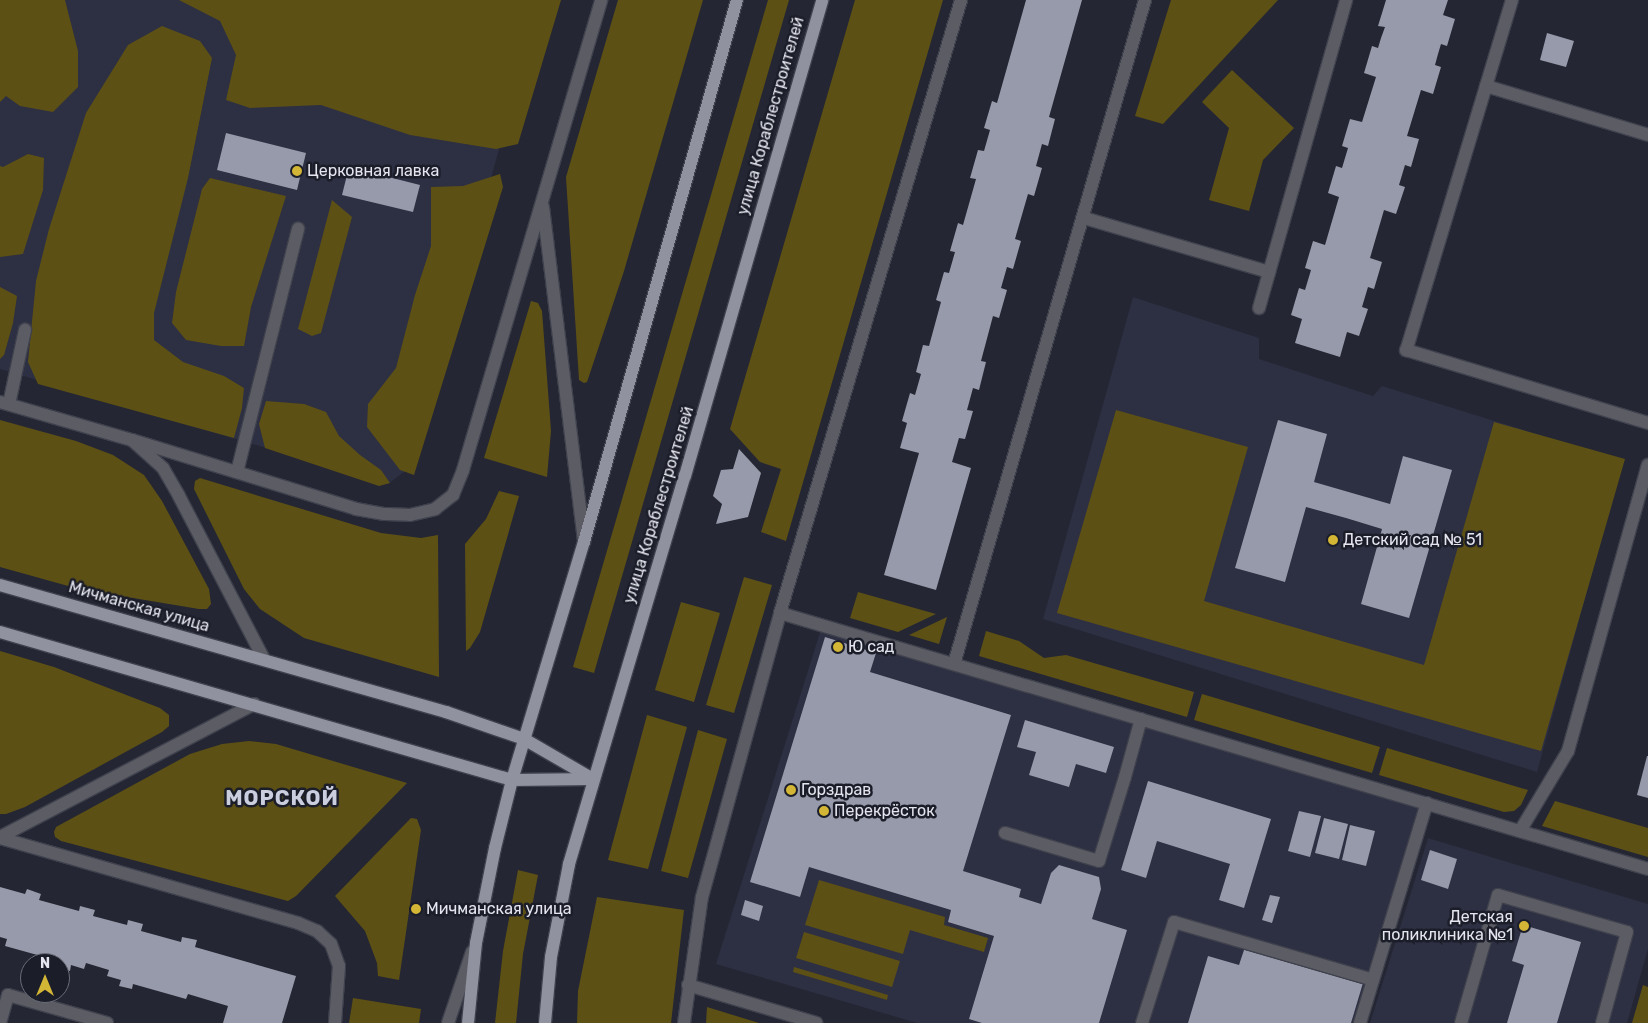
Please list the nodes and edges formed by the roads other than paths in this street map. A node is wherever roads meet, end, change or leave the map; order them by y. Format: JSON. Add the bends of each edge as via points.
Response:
{"nodes":[{"id":1,"x":601,"y":0,"type":"edge"},
{"id":2,"x":737,"y":0,"type":"edge"},
{"id":3,"x":822,"y":0,"type":"edge"},
{"id":4,"x":961,"y":0,"type":"edge"},
{"id":5,"x":1145,"y":0,"type":"edge"},
{"id":6,"x":1346,"y":0,"type":"edge"},
{"id":7,"x":1512,"y":0,"type":"edge"},
{"id":8,"x":1486,"y":86,"type":"junction"},
{"id":9,"x":1648,"y":135,"type":"edge"},
{"id":10,"x":543,"y":202,"type":"junction"},
{"id":11,"x":1084,"y":218,"type":"junction"},
{"id":12,"x":298,"y":229,"type":"dead end"},
{"id":13,"x":1269,"y":272,"type":"junction"},
{"id":14,"x":1259,"y":308,"type":"dead end"},
{"id":15,"x":25,"y":330,"type":"dead end"},
{"id":16,"x":4,"y":403,"type":"edge"},
{"id":17,"x":1648,"y":423,"type":"edge"},
{"id":18,"x":132,"y":440,"type":"junction"},
{"id":19,"x":1648,"y":465,"type":"edge"},
{"id":20,"x":237,"y":472,"type":"junction"},
{"id":21,"x":584,"y":542,"type":"junction"},
{"id":22,"x":0,"y":585,"type":"edge"},
{"id":23,"x":780,"y":613,"type":"junction"},
{"id":24,"x":0,"y":632,"type":"edge"},
{"id":25,"x":264,"y":659,"type":"junction"},
{"id":26,"x":954,"y":664,"type":"junction"},
{"id":27,"x":254,"y":704,"type":"junction"},
{"id":28,"x":1140,"y":719,"type":"junction"},
{"id":29,"x":524,"y":739,"type":"junction"},
{"id":30,"x":593,"y":779,"type":"junction"},
{"id":31,"x":512,"y":780,"type":"junction"},
{"id":32,"x":1427,"y":803,"type":"junction"},
{"id":33,"x":1520,"y":831,"type":"junction"},
{"id":34,"x":1005,"y":833,"type":"dead end"},
{"id":35,"x":0,"y":837,"type":"edge"},
{"id":36,"x":1648,"y":869,"type":"edge"},
{"id":37,"x":476,"y":943,"type":"junction"},
{"id":38,"x":1373,"y":980,"type":"junction"},
{"id":39,"x":688,"y":985,"type":"junction"},
{"id":40,"x":4,"y":992,"type":"edge"},
{"id":41,"x":0,"y":1023,"type":"edge"},
{"id":42,"x":107,"y":1023,"type":"edge"},
{"id":43,"x":335,"y":1023,"type":"edge"},
{"id":44,"x":448,"y":1023,"type":"edge"},
{"id":45,"x":468,"y":1023,"type":"edge"},
{"id":46,"x":544,"y":1023,"type":"edge"},
{"id":47,"x":684,"y":1023,"type":"edge"},
{"id":48,"x":816,"y":1023,"type":"edge"},
{"id":49,"x":1142,"y":1023,"type":"edge"},
{"id":50,"x":1360,"y":1023,"type":"edge"},
{"id":51,"x":1461,"y":1023,"type":"edge"},
{"id":52,"x":1602,"y":1023,"type":"edge"}],
"edges":[{"from":1,"to":10,"type":"street"},
{"from":2,"to":21,"type":"main road"},
{"from":3,"to":30,"type":"main road","name":"улица Кораблестроителей","via":[[685,476]]},
{"from":4,"to":23,"type":"street"},
{"from":5,"to":11,"type":"street"},
{"from":6,"to":13,"type":"street"},
{"from":7,"to":8,"type":"street"},
{"from":8,"to":9,"type":"street"},
{"from":8,"to":17,"type":"street","via":[[1406,350]]},
{"from":10,"to":20,"type":"street","via":[[453,495],[435,509],[410,515],[384,514],[356,509]]},
{"from":10,"to":21,"type":"street"},
{"from":11,"to":13,"type":"street"},
{"from":11,"to":26,"type":"street"},
{"from":12,"to":20,"type":"street"},
{"from":13,"to":14,"type":"street"},
{"from":15,"to":16,"type":"street"},
{"from":16,"to":18,"type":"street"},
{"from":18,"to":20,"type":"street"},
{"from":18,"to":25,"type":"street","via":[[163,468]]},
{"from":19,"to":33,"type":"street","via":[[1568,751]]},
{"from":21,"to":29,"type":"main road"},
{"from":22,"to":25,"type":"main road","name":"Мичманская улица"},
{"from":23,"to":26,"type":"street"},
{"from":23,"to":39,"type":"street","via":[[702,896]]},
{"from":24,"to":27,"type":"main road"},
{"from":25,"to":29,"type":"main road","name":"Мичманская улица","via":[[446,712]]},
{"from":26,"to":28,"type":"street"},
{"from":27,"to":31,"type":"main road"},
{"from":27,"to":35,"type":"street"},
{"from":28,"to":32,"type":"street"},
{"from":28,"to":34,"type":"street","via":[[1099,861]]},
{"from":29,"to":30,"type":"main road","name":"Мичманская улица"},
{"from":29,"to":31,"type":"main road"},
{"from":30,"to":31,"type":"main road"},
{"from":30,"to":46,"type":"main road","name":"улица Кораблестроителей","via":[[558,908]]},
{"from":31,"to":37,"type":"main road"},
{"from":32,"to":33,"type":"street"},
{"from":32,"to":38,"type":"street"},
{"from":33,"to":36,"type":"street"},
{"from":35,"to":43,"type":"street","via":[[317,931],[331,944],[339,966]]},
{"from":37,"to":44,"type":"street"},
{"from":37,"to":45,"type":"main road"},
{"from":38,"to":49,"type":"street","via":[[1174,922]]},
{"from":38,"to":50,"type":"street"},
{"from":39,"to":47,"type":"street"},
{"from":39,"to":48,"type":"street"},
{"from":40,"to":41,"type":"street"},
{"from":40,"to":42,"type":"street"},
{"from":51,"to":52,"type":"street","via":[[1498,895],[1627,932]]}]}
